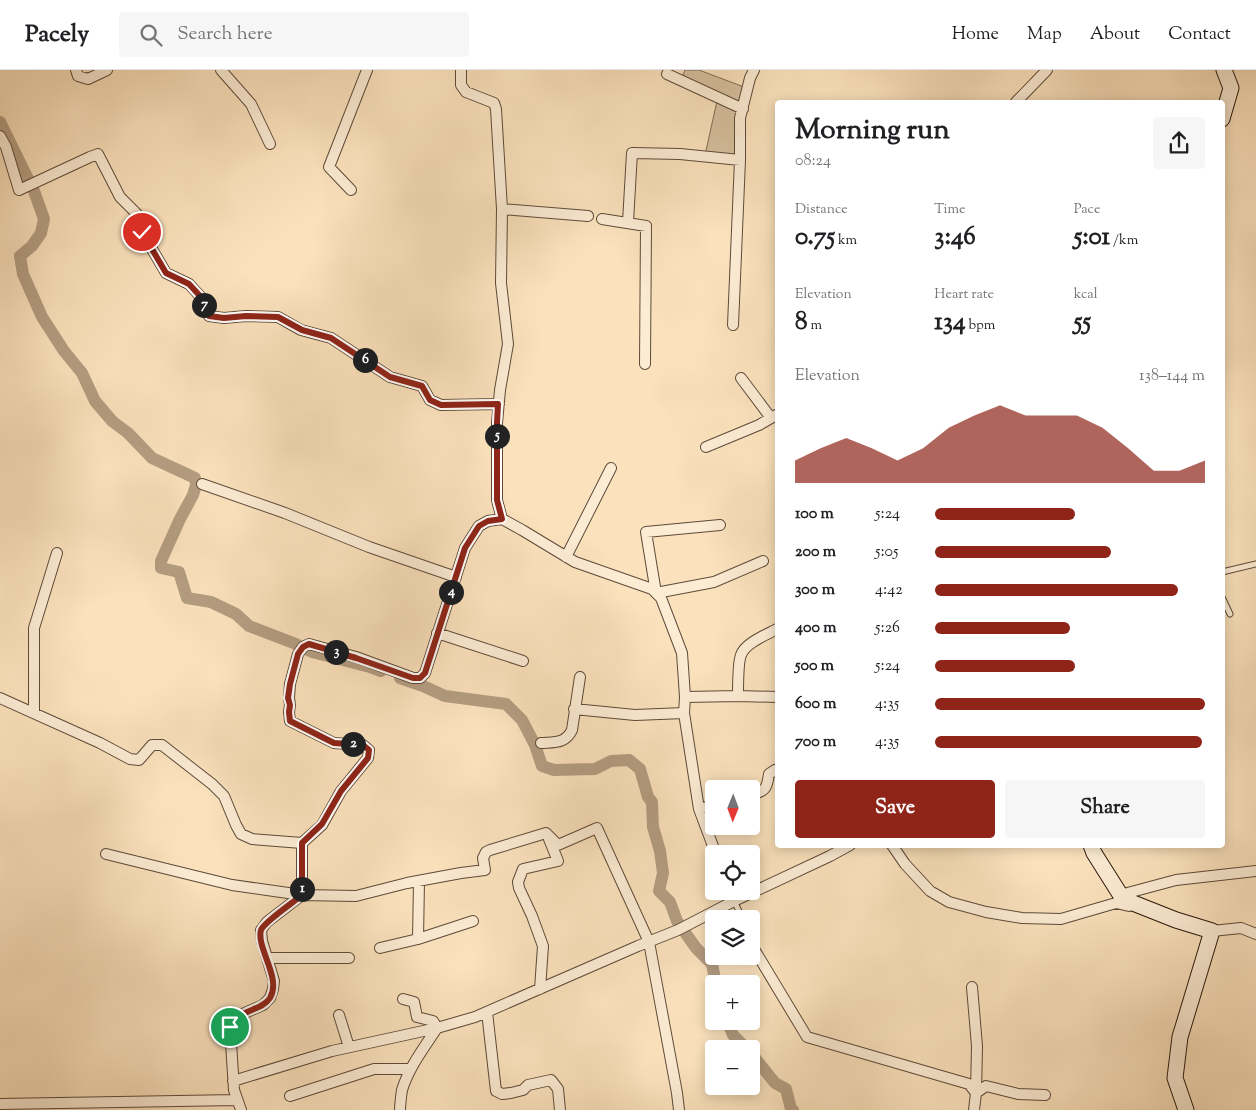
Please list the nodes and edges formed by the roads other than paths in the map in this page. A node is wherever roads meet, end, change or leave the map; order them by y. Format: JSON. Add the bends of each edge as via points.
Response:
{"nodes":[{"id":1,"x":76,"y":70,"type":"edge"},
{"id":2,"x":107,"y":70,"type":"edge"},
{"id":3,"x":221,"y":70,"type":"edge"},
{"id":4,"x":366,"y":70,"type":"edge"},
{"id":5,"x":461,"y":70,"type":"edge"},
{"id":6,"x":754,"y":70,"type":"edge"},
{"id":7,"x":1047,"y":70,"type":"edge"},
{"id":8,"x":1224,"y":70,"type":"edge"},
{"id":9,"x":673,"y":74,"type":"edge"},
{"id":10,"x":1018,"y":100,"type":"edge"},
{"id":11,"x":1225,"y":109,"type":"edge"},
{"id":12,"x":743,"y":110,"type":"junction"},
{"id":13,"x":0,"y":136,"type":"edge"},
{"id":14,"x":270,"y":144,"type":"dead end"},
{"id":15,"x":740,"y":160,"type":"junction"},
{"id":16,"x":350,"y":190,"type":"dead end"},
{"id":17,"x":502,"y":208,"type":"junction"},
{"id":18,"x":588,"y":216,"type":"dead end"},
{"id":19,"x":602,"y":219,"type":"dead end"},
{"id":20,"x":628,"y":222,"type":"junction"},
{"id":21,"x":733,"y":325,"type":"dead end"},
{"id":22,"x":645,"y":364,"type":"dead end"},
{"id":23,"x":741,"y":378,"type":"dead end"},
{"id":24,"x":498,"y":404,"type":"junction"},
{"id":25,"x":774,"y":416,"type":"edge"},
{"id":26,"x":706,"y":447,"type":"dead end"},
{"id":27,"x":611,"y":468,"type":"dead end"},
{"id":28,"x":202,"y":484,"type":"dead end"},
{"id":29,"x":502,"y":519,"type":"junction"},
{"id":30,"x":720,"y":526,"type":"dead end"},
{"id":31,"x":57,"y":553,"type":"dead end"},
{"id":32,"x":566,"y":557,"type":"junction"},
{"id":33,"x":763,"y":561,"type":"dead end"},
{"id":34,"x":1256,"y":564,"type":"edge"},
{"id":35,"x":1225,"y":571,"type":"edge"},
{"id":36,"x":456,"y":577,"type":"junction"},
{"id":37,"x":656,"y":593,"type":"junction"},
{"id":38,"x":1225,"y":603,"type":"edge"},
{"id":39,"x":1230,"y":614,"type":"dead end"},
{"id":40,"x":775,"y":630,"type":"edge"},
{"id":41,"x":438,"y":633,"type":"junction"},
{"id":42,"x":523,"y":661,"type":"dead end"},
{"id":43,"x":580,"y":676,"type":"dead end"},
{"id":44,"x":738,"y":696,"type":"junction"},
{"id":45,"x":685,"y":697,"type":"junction"},
{"id":46,"x":775,"y":697,"type":"edge"},
{"id":47,"x":0,"y":698,"type":"edge"},
{"id":48,"x":574,"y":709,"type":"junction"},
{"id":49,"x":34,"y":713,"type":"junction"},
{"id":50,"x":684,"y":713,"type":"junction"},
{"id":51,"x":541,"y":743,"type":"dead end"},
{"id":52,"x":775,"y":770,"type":"edge"},
{"id":53,"x":760,"y":793,"type":"edge"},
{"id":54,"x":705,"y":807,"type":"edge"},
{"id":55,"x":699,"y":809,"type":"junction"},
{"id":56,"x":546,"y":833,"type":"junction"},
{"id":57,"x":302,"y":843,"type":"junction"},
{"id":58,"x":713,"y":845,"type":"edge"},
{"id":59,"x":845,"y":848,"type":"edge"},
{"id":60,"x":894,"y":848,"type":"edge"},
{"id":61,"x":1092,"y":848,"type":"edge"},
{"id":62,"x":106,"y":854,"type":"dead end"},
{"id":63,"x":1256,"y":871,"type":"edge"},
{"id":64,"x":420,"y":881,"type":"junction"},
{"id":65,"x":302,"y":895,"type":"junction"},
{"id":66,"x":1120,"y":895,"type":"junction"},
{"id":67,"x":734,"y":902,"type":"junction"},
{"id":68,"x":738,"y":910,"type":"edge"},
{"id":69,"x":1152,"y":910,"type":"junction"},
{"id":70,"x":473,"y":921,"type":"dead end"},
{"id":71,"x":1212,"y":930,"type":"junction"},
{"id":72,"x":1256,"y":934,"type":"edge"},
{"id":73,"x":418,"y":939,"type":"junction"},
{"id":74,"x":649,"y":942,"type":"junction"},
{"id":75,"x":380,"y":948,"type":"dead end"},
{"id":76,"x":267,"y":958,"type":"junction"},
{"id":77,"x":349,"y":958,"type":"dead end"},
{"id":78,"x":760,"y":959,"type":"edge"},
{"id":79,"x":972,"y":987,"type":"dead end"},
{"id":80,"x":540,"y":989,"type":"junction"},
{"id":81,"x":403,"y":999,"type":"dead end"},
{"id":82,"x":486,"y":1012,"type":"junction"},
{"id":83,"x":339,"y":1015,"type":"dead end"},
{"id":84,"x":437,"y":1028,"type":"junction"},
{"id":85,"x":349,"y":1047,"type":"junction"},
{"id":86,"x":411,"y":1069,"type":"junction"},
{"id":87,"x":234,"y":1081,"type":"junction"},
{"id":88,"x":976,"y":1093,"type":"junction"},
{"id":89,"x":1045,"y":1095,"type":"dead end"},
{"id":90,"x":290,"y":1096,"type":"dead end"},
{"id":91,"x":0,"y":1104,"type":"edge"},
{"id":92,"x":239,"y":1105,"type":"edge"},
{"id":93,"x":400,"y":1110,"type":"edge"},
{"id":94,"x":560,"y":1110,"type":"edge"},
{"id":95,"x":679,"y":1110,"type":"edge"},
{"id":96,"x":974,"y":1110,"type":"edge"},
{"id":97,"x":1186,"y":1110,"type":"edge"}],
"edges":[{"from":1,"to":2,"type":"street","via":[[78,76],[88,79]]},
{"from":3,"to":14,"type":"street","via":[[251,104]]},
{"from":4,"to":16,"type":"street","via":[[329,167]]},
{"from":5,"to":17,"type":"street","via":[[461,85],[466,92],[494,102]]},
{"from":6,"to":12,"type":"street"},
{"from":7,"to":10,"type":"street"},
{"from":8,"to":11,"type":"street","via":[[1231,88]]},
{"from":9,"to":12,"type":"street"},
{"from":12,"to":15,"type":"street","via":[[740,118]]},
{"from":13,"to":24,"type":"street","via":[[19,190],[98,154],[120,197],[137,214],[142,232],[166,273],[189,284],[200,296],[209,316],[278,317],[302,330],[331,338],[390,377],[422,386],[430,400],[441,405]]},
{"from":15,"to":20,"type":"street","via":[[632,153]]},
{"from":15,"to":21,"type":"street"},
{"from":17,"to":18,"type":"street"},
{"from":17,"to":24,"type":"street","via":[[502,283],[508,344]]},
{"from":19,"to":20,"type":"street"},
{"from":20,"to":22,"type":"street","via":[[646,226]]},
{"from":23,"to":25,"type":"street"},
{"from":24,"to":29,"type":"street","via":[[497,500]]},
{"from":25,"to":26,"type":"street","via":[[759,426]]},
{"from":27,"to":32,"type":"street"},
{"from":28,"to":36,"type":"street"},
{"from":29,"to":32,"type":"street"},
{"from":29,"to":36,"type":"street","via":[[479,526],[465,548]]},
{"from":30,"to":37,"type":"street","via":[[646,532]]},
{"from":31,"to":49,"type":"street","via":[[34,628]]},
{"from":32,"to":37,"type":"street"},
{"from":33,"to":37,"type":"street","via":[[714,582]]},
{"from":34,"to":35,"type":"lane"},
{"from":36,"to":41,"type":"street"},
{"from":37,"to":45,"type":"street","via":[[662,598],[682,653]]},
{"from":38,"to":39,"type":"lane"},
{"from":40,"to":44,"type":"street","via":[[745,648],[740,656]]},
{"from":41,"to":42,"type":"street"},
{"from":41,"to":57,"type":"street","via":[[425,673],[420,678],[309,644],[298,654],[288,698],[290,721],[334,743],[363,745],[369,750],[368,758],[341,791],[322,824]]},
{"from":43,"to":48,"type":"street"},
{"from":44,"to":45,"type":"street"},
{"from":44,"to":46,"type":"street"},
{"from":45,"to":50,"type":"street"},
{"from":47,"to":49,"type":"street"},
{"from":48,"to":50,"type":"street","via":[[635,715]]},
{"from":48,"to":51,"type":"street","via":[[569,737],[563,741]]},
{"from":49,"to":57,"type":"street","via":[[130,759],[140,760],[152,745],[162,745],[224,796],[241,834],[252,839]]},
{"from":50,"to":55,"type":"street"},
{"from":52,"to":53,"type":"street","via":[[769,774],[767,786]]},
{"from":54,"to":55,"type":"street"},
{"from":55,"to":58,"type":"street"},
{"from":56,"to":64,"type":"street","via":[[486,852],[483,858],[485,870]]},
{"from":56,"to":74,"type":"street","via":[[558,845],[597,828]]},
{"from":56,"to":80,"type":"street","via":[[558,861],[523,869],[518,882],[543,946]]},
{"from":57,"to":65,"type":"street"},
{"from":59,"to":67,"type":"street"},
{"from":60,"to":69,"type":"street","via":[[930,891],[949,902],[986,912],[1022,918],[1061,918],[1116,903]]},
{"from":61,"to":66,"type":"street"},
{"from":62,"to":65,"type":"street","via":[[232,885]]},
{"from":63,"to":66,"type":"street","via":[[1176,880]]},
{"from":64,"to":65,"type":"street","via":[[356,896]]},
{"from":64,"to":73,"type":"street"},
{"from":65,"to":76,"type":"street","via":[[261,930]]},
{"from":66,"to":69,"type":"street","via":[[1123,900]]},
{"from":67,"to":68,"type":"lane"},
{"from":67,"to":74,"type":"street"},
{"from":69,"to":71,"type":"street"},
{"from":70,"to":73,"type":"street"},
{"from":71,"to":72,"type":"street","via":[[1241,928]]},
{"from":71,"to":97,"type":"street","via":[[1180,1037],[1176,1078]]},
{"from":73,"to":75,"type":"street"},
{"from":74,"to":80,"type":"street"},
{"from":74,"to":95,"type":"street"},
{"from":76,"to":77,"type":"street"},
{"from":76,"to":87,"type":"street","via":[[274,981],[270,998],[237,1018],[230,1027]]},
{"from":78,"to":88,"type":"street","via":[[807,1037],[969,1084]]},
{"from":79,"to":88,"type":"street","via":[[977,1046]]},
{"from":80,"to":82,"type":"street"},
{"from":81,"to":84,"type":"street","via":[[414,1002],[417,1017],[433,1021]]},
{"from":82,"to":84,"type":"street"},
{"from":82,"to":94,"type":"street","via":[[496,1091],[511,1093],[550,1080],[558,1089]]},
{"from":83,"to":85,"type":"street"},
{"from":84,"to":85,"type":"street"},
{"from":84,"to":86,"type":"street"},
{"from":85,"to":87,"type":"street"},
{"from":86,"to":90,"type":"street","via":[[374,1069]]},
{"from":86,"to":93,"type":"street","via":[[402,1092]]},
{"from":87,"to":92,"type":"street"},
{"from":88,"to":89,"type":"street","via":[[986,1086],[1018,1094]]},
{"from":88,"to":96,"type":"street"},
{"from":91,"to":92,"type":"street"}]}
